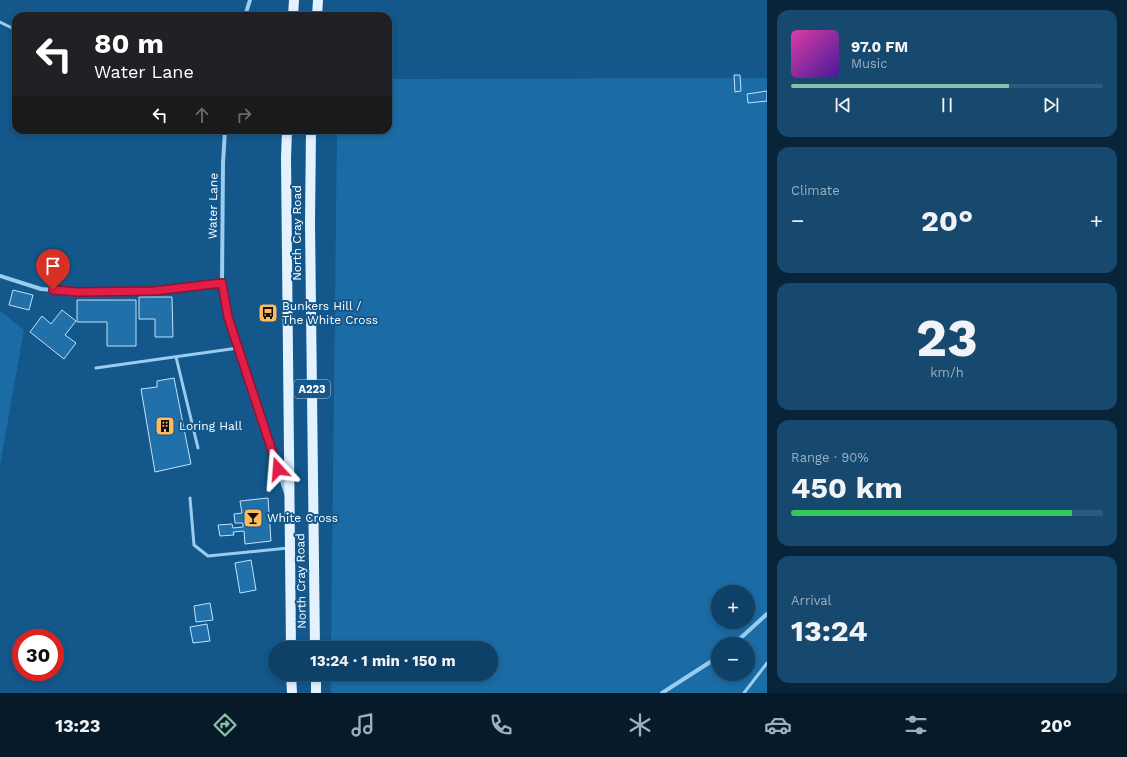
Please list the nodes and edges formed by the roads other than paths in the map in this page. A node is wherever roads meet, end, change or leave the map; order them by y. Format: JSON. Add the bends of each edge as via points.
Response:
{"nodes":[{"id":1,"x":250,"y":0,"type":"edge"},
{"id":2,"x":294,"y":0,"type":"edge"},
{"id":3,"x":318,"y":0,"type":"edge"},
{"id":4,"x":246,"y":12,"type":"edge"},
{"id":5,"x":293,"y":12,"type":"edge"},
{"id":6,"x":317,"y":12,"type":"edge"},
{"id":7,"x":0,"y":22,"type":"edge"},
{"id":8,"x":12,"y":28,"type":"edge"},
{"id":9,"x":226,"y":134,"type":"edge"},
{"id":10,"x":287,"y":134,"type":"edge"},
{"id":11,"x":311,"y":134,"type":"edge"},
{"id":12,"x":0,"y":276,"type":"edge"},
{"id":13,"x":222,"y":283,"type":"junction"},
{"id":14,"x":238,"y":348,"type":"junction"},
{"id":15,"x":176,"y":357,"type":"junction"},
{"id":16,"x":96,"y":368,"type":"dead end"},
{"id":17,"x":198,"y":448,"type":"dead end"},
{"id":18,"x":190,"y":498,"type":"dead end"},
{"id":19,"x":290,"y":505,"type":"junction"},
{"id":20,"x":290,"y":548,"type":"junction"},
{"id":21,"x":767,"y":614,"type":"edge"},
{"id":22,"x":742,"y":637,"type":"edge"},
{"id":23,"x":291,"y":641,"type":"edge"},
{"id":24,"x":315,"y":641,"type":"edge"},
{"id":25,"x":711,"y":662,"type":"edge"},
{"id":26,"x":767,"y":664,"type":"edge"},
{"id":27,"x":291,"y":681,"type":"edge"},
{"id":28,"x":316,"y":681,"type":"edge"},
{"id":29,"x":292,"y":693,"type":"edge"},
{"id":30,"x":316,"y":693,"type":"edge"},
{"id":31,"x":662,"y":693,"type":"edge"},
{"id":32,"x":744,"y":693,"type":"edge"}],
"edges":[{"from":1,"to":4,"type":"street"},
{"from":2,"to":5,"type":"main road"},
{"from":3,"to":6,"type":"main road"},
{"from":7,"to":8,"type":"lane"},
{"from":9,"to":13,"type":"street","name":"Water Lane"},
{"from":10,"to":19,"type":"main road","name":"North Cray Road","number":"A223"},
{"from":11,"to":24,"type":"main road","name":"North Cray Road","number":"A223"},
{"from":12,"to":13,"type":"street","via":[[41,289],[78,292],[154,291]]},
{"from":13,"to":14,"type":"street","name":"Water Lane","via":[[228,317]]},
{"from":14,"to":15,"type":"lane"},
{"from":14,"to":19,"type":"street","name":"Water Lane"},
{"from":15,"to":16,"type":"lane"},
{"from":15,"to":17,"type":"lane"},
{"from":18,"to":20,"type":"lane","via":[[194,545],[208,556]]},
{"from":19,"to":20,"type":"main road","name":"North Cray Road","number":"A223"},
{"from":20,"to":23,"type":"main road","name":"North Cray Road","number":"A223"},
{"from":21,"to":22,"type":"street"},
{"from":25,"to":31,"type":"street"},
{"from":26,"to":32,"type":"lane"},
{"from":27,"to":29,"type":"main road"},
{"from":28,"to":30,"type":"main road"}]}
